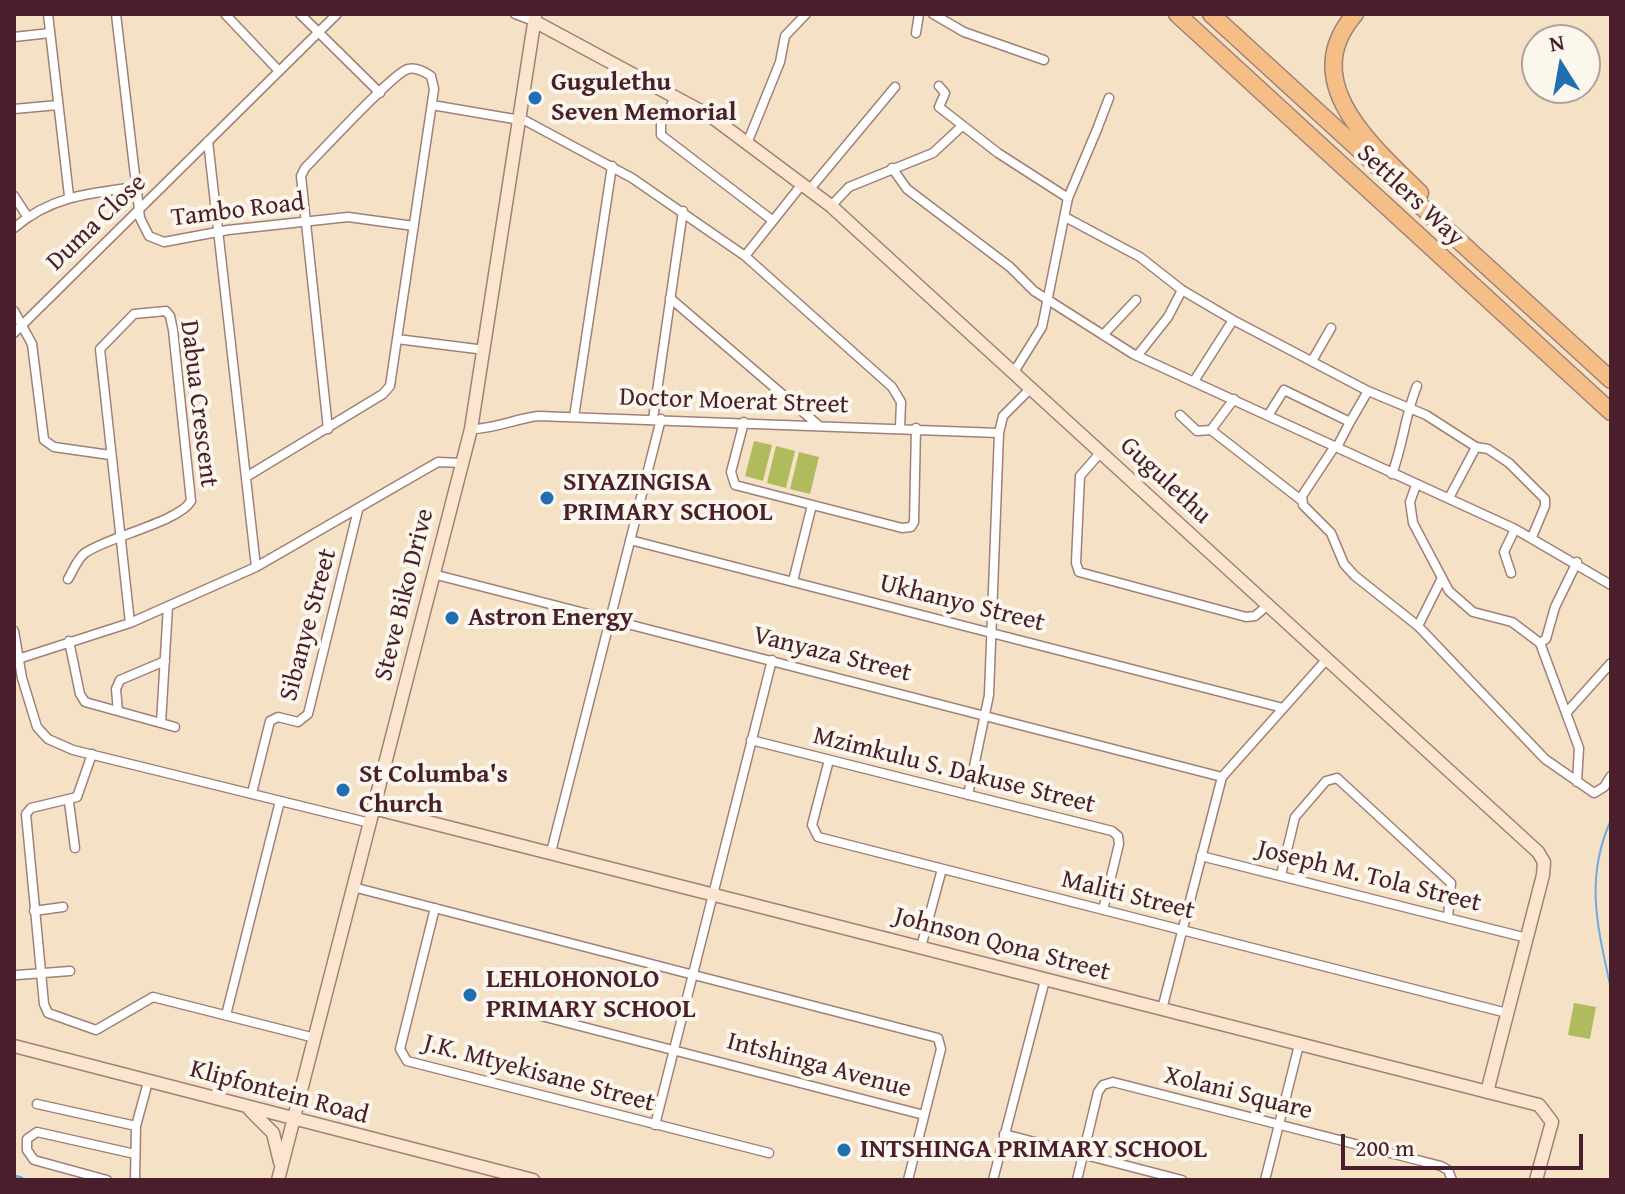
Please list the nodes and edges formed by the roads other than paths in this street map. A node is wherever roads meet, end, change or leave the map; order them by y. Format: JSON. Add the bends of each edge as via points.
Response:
{"nodes":[{"id":1,"x":48,"y":14,"type":"edge"},
{"id":2,"x":116,"y":14,"type":"edge"},
{"id":3,"x":225,"y":14,"type":"edge"},
{"id":4,"x":300,"y":14,"type":"edge"},
{"id":5,"x":337,"y":14,"type":"edge"},
{"id":6,"x":515,"y":14,"type":"edge"},
{"id":7,"x":806,"y":14,"type":"edge"},
{"id":8,"x":919,"y":14,"type":"edge"},
{"id":9,"x":933,"y":14,"type":"edge"},
{"id":10,"x":1177,"y":14,"type":"edge"},
{"id":11,"x":1211,"y":14,"type":"edge"},
{"id":12,"x":1355,"y":14,"type":"edge"},
{"id":13,"x":537,"y":20,"type":"edge"},
{"id":14,"x":319,"y":32,"type":"junction"},
{"id":15,"x":50,"y":33,"type":"junction"},
{"id":16,"x":916,"y":33,"type":"dead end"},
{"id":17,"x":14,"y":37,"type":"edge"},
{"id":18,"x":1044,"y":60,"type":"dead end"},
{"id":19,"x":279,"y":71,"type":"junction"},
{"id":20,"x":939,"y":86,"type":"dead end"},
{"id":21,"x":895,"y":87,"type":"dead end"},
{"id":22,"x":380,"y":93,"type":"junction"},
{"id":23,"x":676,"y":97,"type":"junction"},
{"id":24,"x":1109,"y":98,"type":"dead end"},
{"id":25,"x":58,"y":105,"type":"junction"},
{"id":26,"x":432,"y":105,"type":"junction"},
{"id":27,"x":14,"y":109,"type":"edge"},
{"id":28,"x":520,"y":119,"type":"junction"},
{"id":29,"x":962,"y":126,"type":"junction"},
{"id":30,"x":208,"y":141,"type":"junction"},
{"id":31,"x":748,"y":141,"type":"junction"},
{"id":32,"x":612,"y":166,"type":"junction"},
{"id":33,"x":892,"y":168,"type":"junction"},
{"id":34,"x":806,"y":186,"type":"junction"},
{"id":35,"x":136,"y":187,"type":"junction"},
{"id":36,"x":14,"y":196,"type":"edge"},
{"id":37,"x":69,"y":196,"type":"junction"},
{"id":38,"x":1068,"y":198,"type":"junction"},
{"id":39,"x":831,"y":206,"type":"junction"},
{"id":40,"x":140,"y":210,"type":"junction"},
{"id":41,"x":683,"y":211,"type":"junction"},
{"id":42,"x":27,"y":216,"type":"junction"},
{"id":43,"x":1065,"y":217,"type":"junction"},
{"id":44,"x":772,"y":220,"type":"junction"},
{"id":45,"x":305,"y":222,"type":"junction"},
{"id":46,"x":414,"y":226,"type":"junction"},
{"id":47,"x":14,"y":228,"type":"edge"},
{"id":48,"x":219,"y":233,"type":"junction"},
{"id":49,"x":745,"y":256,"type":"junction"},
{"id":50,"x":1182,"y":290,"type":"junction"},
{"id":51,"x":670,"y":298,"type":"junction"},
{"id":52,"x":1136,"y":300,"type":"dead end"},
{"id":53,"x":1048,"y":301,"type":"junction"},
{"id":54,"x":14,"y":311,"type":"edge"},
{"id":55,"x":1233,"y":320,"type":"junction"},
{"id":56,"x":24,"y":323,"type":"junction"},
{"id":57,"x":1331,"y":328,"type":"dead end"},
{"id":58,"x":14,"y":333,"type":"edge"},
{"id":59,"x":1103,"y":335,"type":"junction"},
{"id":60,"x":397,"y":339,"type":"junction"},
{"id":61,"x":485,"y":350,"type":"junction"},
{"id":62,"x":1137,"y":356,"type":"junction"},
{"id":63,"x":1312,"y":361,"type":"junction"},
{"id":64,"x":1014,"y":372,"type":"junction"},
{"id":65,"x":1611,"y":379,"type":"edge"},
{"id":66,"x":1194,"y":381,"type":"junction"},
{"id":67,"x":1417,"y":386,"type":"dead end"},
{"id":68,"x":1032,"y":387,"type":"junction"},
{"id":69,"x":1368,"y":391,"type":"junction"},
{"id":70,"x":1234,"y":399,"type":"junction"},
{"id":71,"x":1408,"y":408,"type":"junction"},
{"id":72,"x":1611,"y":412,"type":"edge"},
{"id":73,"x":1269,"y":414,"type":"junction"},
{"id":74,"x":1180,"y":415,"type":"dead end"},
{"id":75,"x":574,"y":417,"type":"junction"},
{"id":76,"x":657,"y":419,"type":"junction"},
{"id":77,"x":744,"y":422,"type":"junction"},
{"id":78,"x":1350,"y":422,"type":"junction"},
{"id":79,"x":817,"y":424,"type":"junction"},
{"id":80,"x":900,"y":428,"type":"junction"},
{"id":81,"x":916,"y":428,"type":"junction"},
{"id":82,"x":328,"y":429,"type":"junction"},
{"id":83,"x":471,"y":429,"type":"junction"},
{"id":84,"x":1211,"y":430,"type":"junction"},
{"id":85,"x":999,"y":433,"type":"junction"},
{"id":86,"x":1336,"y":447,"type":"junction"},
{"id":87,"x":1476,"y":447,"type":"junction"},
{"id":88,"x":1101,"y":452,"type":"junction"},
{"id":89,"x":110,"y":455,"type":"junction"},
{"id":90,"x":462,"y":463,"type":"junction"},
{"id":91,"x":1392,"y":474,"type":"junction"},
{"id":92,"x":246,"y":477,"type":"junction"},
{"id":93,"x":1416,"y":485,"type":"junction"},
{"id":94,"x":1449,"y":498,"type":"junction"},
{"id":95,"x":1301,"y":500,"type":"junction"},
{"id":96,"x":812,"y":505,"type":"junction"},
{"id":97,"x":358,"y":510,"type":"junction"},
{"id":98,"x":1515,"y":529,"type":"junction"},
{"id":99,"x":1532,"y":537,"type":"junction"},
{"id":100,"x":120,"y":538,"type":"junction"},
{"id":101,"x":630,"y":540,"type":"junction"},
{"id":102,"x":1577,"y":562,"type":"junction"},
{"id":103,"x":256,"y":567,"type":"junction"},
{"id":104,"x":1511,"y":573,"type":"dead end"},
{"id":105,"x":433,"y":574,"type":"junction"},
{"id":106,"x":68,"y":579,"type":"dead end"},
{"id":107,"x":1441,"y":580,"type":"junction"},
{"id":108,"x":793,"y":581,"type":"junction"},
{"id":109,"x":1611,"y":585,"type":"edge"},
{"id":110,"x":1268,"y":605,"type":"junction"},
{"id":111,"x":168,"y":606,"type":"junction"},
{"id":112,"x":610,"y":619,"type":"junction"},
{"id":113,"x":130,"y":623,"type":"junction"},
{"id":114,"x":1418,"y":626,"type":"junction"},
{"id":115,"x":14,"y":632,"type":"edge"},
{"id":116,"x":991,"y":632,"type":"junction"},
{"id":117,"x":69,"y":641,"type":"junction"},
{"id":118,"x":1540,"y":643,"type":"junction"},
{"id":119,"x":30,"y":652,"type":"junction"},
{"id":120,"x":18,"y":659,"type":"junction"},
{"id":121,"x":1327,"y":659,"type":"junction"},
{"id":122,"x":772,"y":660,"type":"junction"},
{"id":123,"x":165,"y":661,"type":"junction"},
{"id":124,"x":1611,"y":663,"type":"edge"},
{"id":125,"x":1283,"y":708,"type":"junction"},
{"id":126,"x":118,"y":711,"type":"junction"},
{"id":127,"x":1567,"y":712,"type":"junction"},
{"id":128,"x":987,"y":715,"type":"junction"},
{"id":129,"x":161,"y":723,"type":"junction"},
{"id":130,"x":175,"y":727,"type":"dead end"},
{"id":131,"x":751,"y":740,"type":"junction"},
{"id":132,"x":92,"y":754,"type":"junction"},
{"id":133,"x":829,"y":760,"type":"junction"},
{"id":134,"x":1611,"y":776,"type":"edge"},
{"id":135,"x":1222,"y":777,"type":"junction"},
{"id":136,"x":1577,"y":782,"type":"junction"},
{"id":137,"x":252,"y":793,"type":"junction"},
{"id":138,"x":968,"y":795,"type":"junction"},
{"id":139,"x":280,"y":801,"type":"junction"},
{"id":140,"x":69,"y":802,"type":"junction"},
{"id":141,"x":373,"y":808,"type":"junction"},
{"id":142,"x":365,"y":822,"type":"junction"},
{"id":143,"x":75,"y":848,"type":"dead end"},
{"id":144,"x":551,"y":852,"type":"junction"},
{"id":145,"x":1201,"y":856,"type":"junction"},
{"id":146,"x":942,"y":869,"type":"junction"},
{"id":147,"x":1281,"y":875,"type":"junction"},
{"id":148,"x":353,"y":887,"type":"junction"},
{"id":149,"x":713,"y":892,"type":"junction"},
{"id":150,"x":63,"y":907,"type":"dead end"},
{"id":151,"x":435,"y":908,"type":"junction"},
{"id":152,"x":1103,"y":910,"type":"junction"},
{"id":153,"x":34,"y":911,"type":"junction"},
{"id":154,"x":1448,"y":918,"type":"junction"},
{"id":155,"x":1182,"y":930,"type":"junction"},
{"id":156,"x":1527,"y":938,"type":"junction"},
{"id":157,"x":921,"y":947,"type":"junction"},
{"id":158,"x":70,"y":971,"type":"dead end"},
{"id":159,"x":41,"y":973,"type":"junction"},
{"id":160,"x":693,"y":974,"type":"junction"},
{"id":161,"x":17,"y":975,"type":"dead end"},
{"id":162,"x":1045,"y":980,"type":"junction"},
{"id":163,"x":1162,"y":1009,"type":"junction"},
{"id":164,"x":518,"y":1010,"type":"dead end"},
{"id":165,"x":1507,"y":1013,"type":"junction"},
{"id":166,"x":226,"y":1015,"type":"junction"},
{"id":167,"x":315,"y":1038,"type":"junction"},
{"id":168,"x":1299,"y":1045,"type":"junction"},
{"id":169,"x":15,"y":1047,"type":"edge"},
{"id":170,"x":674,"y":1048,"type":"junction"},
{"id":171,"x":148,"y":1082,"type":"junction"},
{"id":172,"x":1487,"y":1092,"type":"junction"},
{"id":173,"x":37,"y":1104,"type":"dead end"},
{"id":174,"x":248,"y":1108,"type":"junction"},
{"id":175,"x":924,"y":1115,"type":"junction"},
{"id":176,"x":292,"y":1120,"type":"junction"},
{"id":177,"x":655,"y":1125,"type":"junction"},
{"id":178,"x":1280,"y":1125,"type":"junction"},
{"id":179,"x":136,"y":1126,"type":"junction"},
{"id":180,"x":1004,"y":1134,"type":"junction"},
{"id":181,"x":769,"y":1153,"type":"dead end"},
{"id":182,"x":135,"y":1154,"type":"junction"},
{"id":183,"x":1084,"y":1155,"type":"junction"},
{"id":184,"x":279,"y":1174,"type":"edge"},
{"id":185,"x":107,"y":1180,"type":"edge"},
{"id":186,"x":135,"y":1180,"type":"edge"},
{"id":187,"x":533,"y":1180,"type":"edge"},
{"id":188,"x":908,"y":1180,"type":"edge"},
{"id":189,"x":993,"y":1180,"type":"edge"},
{"id":190,"x":1077,"y":1180,"type":"edge"},
{"id":191,"x":1182,"y":1180,"type":"edge"},
{"id":192,"x":1265,"y":1180,"type":"edge"},
{"id":193,"x":1452,"y":1180,"type":"edge"},
{"id":194,"x":1536,"y":1180,"type":"edge"}],
"edges":[{"from":1,"to":15,"type":"street"},
{"from":2,"to":35,"type":"street","name":"Tambo Road"},
{"from":3,"to":19,"type":"street"},
{"from":4,"to":14,"type":"street"},
{"from":5,"to":14,"type":"street","name":"Duma Close"},
{"from":6,"to":13,"type":"street"},
{"from":7,"to":31,"type":"street","via":[[785,36]]},
{"from":8,"to":16,"type":"street"},
{"from":9,"to":18,"type":"street","via":[[964,32]]},
{"from":10,"to":72,"type":"highway","name":"Settlers Way"},
{"from":11,"to":65,"type":"highway","name":"Settlers Way"},
{"from":12,"to":65,"type":"highway","via":[[1340,38],[1335,78],[1358,131]]},
{"from":13,"to":23,"type":"street","name":"Gugulethu"},
{"from":13,"to":28,"type":"street","name":"Steve Biko Drive"},
{"from":14,"to":19,"type":"street","name":"Duma Close"},
{"from":14,"to":22,"type":"street"},
{"from":15,"to":17,"type":"street"},
{"from":15,"to":25,"type":"street"},
{"from":19,"to":30,"type":"street","name":"Duma Close"},
{"from":20,"to":29,"type":"street","via":[[945,93],[939,107]]},
{"from":21,"to":34,"type":"street"},
{"from":22,"to":26,"type":"street","via":[[412,69],[431,76]]},
{"from":22,"to":45,"type":"street","via":[[302,172]]},
{"from":23,"to":31,"type":"street","name":"Gugulethu"},
{"from":23,"to":44,"type":"street","via":[[659,126],[661,135]]},
{"from":24,"to":38,"type":"street"},
{"from":25,"to":27,"type":"street"},
{"from":25,"to":37,"type":"street"},
{"from":26,"to":28,"type":"street"},
{"from":26,"to":46,"type":"street"},
{"from":28,"to":32,"type":"street"},
{"from":28,"to":61,"type":"street","name":"Steve Biko Drive"},
{"from":29,"to":33,"type":"street","via":[[933,153]]},
{"from":29,"to":38,"type":"street"},
{"from":30,"to":40,"type":"street","name":"Duma Close"},
{"from":30,"to":48,"type":"street"},
{"from":31,"to":34,"type":"street","name":"Gugulethu"},
{"from":32,"to":41,"type":"street"},
{"from":32,"to":75,"type":"street"},
{"from":33,"to":39,"type":"street","via":[[849,187]]},
{"from":33,"to":53,"type":"street","via":[[907,189]]},
{"from":34,"to":39,"type":"street","name":"Gugulethu"},
{"from":34,"to":44,"type":"street"},
{"from":35,"to":37,"type":"street"},
{"from":35,"to":40,"type":"street","name":"Tambo Road"},
{"from":36,"to":42,"type":"street"},
{"from":37,"to":42,"type":"street"},
{"from":38,"to":43,"type":"street"},
{"from":39,"to":64,"type":"street","name":"Gugulethu"},
{"from":40,"to":48,"type":"street","name":"Tambo Road","via":[[145,232],[164,242]]},
{"from":40,"to":56,"type":"street","name":"Duma Close"},
{"from":41,"to":49,"type":"street"},
{"from":41,"to":51,"type":"street"},
{"from":42,"to":47,"type":"street"},
{"from":43,"to":50,"type":"street","via":[[1140,257]]},
{"from":43,"to":53,"type":"street"},
{"from":44,"to":49,"type":"street"},
{"from":45,"to":46,"type":"street","name":"Tambo Road","via":[[357,217]]},
{"from":45,"to":48,"type":"street","name":"Tambo Road"},
{"from":45,"to":82,"type":"street"},
{"from":46,"to":60,"type":"street"},
{"from":48,"to":92,"type":"street"},
{"from":49,"to":80,"type":"street","via":[[897,392]]},
{"from":50,"to":55,"type":"street"},
{"from":50,"to":62,"type":"street"},
{"from":51,"to":76,"type":"street"},
{"from":51,"to":79,"type":"street"},
{"from":52,"to":59,"type":"street"},
{"from":53,"to":59,"type":"street"},
{"from":53,"to":64,"type":"street","via":[[1040,332]]},
{"from":54,"to":56,"type":"street"},
{"from":55,"to":63,"type":"street"},
{"from":55,"to":66,"type":"street"},
{"from":56,"to":58,"type":"street","name":"Duma Close"},
{"from":56,"to":89,"type":"street","via":[[32,344],[44,440],[54,447]]},
{"from":57,"to":63,"type":"street"},
{"from":59,"to":62,"type":"street"},
{"from":60,"to":61,"type":"street"},
{"from":60,"to":82,"type":"street","via":[[387,390]]},
{"from":61,"to":83,"type":"street","name":"Steve Biko Drive"},
{"from":62,"to":66,"type":"street"},
{"from":63,"to":69,"type":"street"},
{"from":64,"to":68,"type":"street","name":"Gugulethu"},
{"from":66,"to":70,"type":"street"},
{"from":67,"to":71,"type":"street"},
{"from":68,"to":85,"type":"street","via":[[1003,416]]},
{"from":68,"to":88,"type":"street","name":"Gugulethu"},
{"from":69,"to":71,"type":"street"},
{"from":69,"to":78,"type":"street"},
{"from":70,"to":73,"type":"street"},
{"from":70,"to":84,"type":"street"},
{"from":71,"to":87,"type":"street"},
{"from":71,"to":91,"type":"street"},
{"from":73,"to":78,"type":"street","via":[[1283,390]]},
{"from":73,"to":86,"type":"street"},
{"from":74,"to":84,"type":"street","via":[[1197,431]]},
{"from":75,"to":76,"type":"street","name":"Doctor Moerat Street"},
{"from":75,"to":83,"type":"street","name":"Doctor Moerat Street","via":[[538,416],[493,429]]},
{"from":76,"to":77,"type":"street","name":"Doctor Moerat Street"},
{"from":76,"to":101,"type":"street"},
{"from":77,"to":79,"type":"street","name":"Doctor Moerat Street"},
{"from":77,"to":96,"type":"street","via":[[732,481]]},
{"from":78,"to":86,"type":"street"},
{"from":79,"to":80,"type":"street","name":"Doctor Moerat Street"},
{"from":80,"to":81,"type":"street","name":"Doctor Moerat Street"},
{"from":81,"to":85,"type":"street","name":"Doctor Moerat Street"},
{"from":81,"to":96,"type":"street","via":[[911,527],[892,527]]},
{"from":82,"to":92,"type":"street"},
{"from":83,"to":90,"type":"street","name":"Steve Biko Drive"},
{"from":84,"to":95,"type":"street"},
{"from":85,"to":116,"type":"street"},
{"from":86,"to":91,"type":"street"},
{"from":86,"to":95,"type":"street"},
{"from":87,"to":94,"type":"street"},
{"from":87,"to":99,"type":"street","via":[[1509,463],[1545,499]]},
{"from":88,"to":110,"type":"street","name":"Gugulethu"},
{"from":88,"to":110,"type":"street","via":[[1080,476],[1079,572],[1246,617]]},
{"from":89,"to":100,"type":"street","name":"Dabua Crescent"},
{"from":89,"to":100,"type":"street","name":"Dabua Crescent","via":[[102,343],[134,314],[166,311],[171,318],[191,501]]},
{"from":90,"to":97,"type":"street","via":[[438,462]]},
{"from":90,"to":105,"type":"street","name":"Steve Biko Drive"},
{"from":91,"to":93,"type":"street"},
{"from":92,"to":103,"type":"street"},
{"from":93,"to":94,"type":"street"},
{"from":93,"to":107,"type":"street","via":[[1410,502],[1413,523]]},
{"from":94,"to":98,"type":"street"},
{"from":95,"to":114,"type":"street","via":[[1331,533],[1355,576]]},
{"from":96,"to":108,"type":"street"},
{"from":97,"to":103,"type":"street"},
{"from":97,"to":137,"type":"street","name":"Sibanye Street","via":[[308,714],[298,722],[274,718],[269,724]]},
{"from":98,"to":99,"type":"street"},
{"from":98,"to":104,"type":"street","via":[[1504,552]]},
{"from":99,"to":102,"type":"street"},
{"from":100,"to":106,"type":"street","via":[[82,555]]},
{"from":100,"to":113,"type":"street","name":"Dabua Crescent"},
{"from":101,"to":108,"type":"street","name":"Ukhanyo Street"},
{"from":101,"to":112,"type":"street"},
{"from":102,"to":109,"type":"street"},
{"from":102,"to":118,"type":"street"},
{"from":103,"to":111,"type":"street"},
{"from":105,"to":112,"type":"street","name":"Vanyaza Street"},
{"from":105,"to":141,"type":"street","name":"Steve Biko Drive"},
{"from":107,"to":114,"type":"street"},
{"from":107,"to":118,"type":"street","via":[[1473,612],[1516,624]]},
{"from":108,"to":116,"type":"street","name":"Ukhanyo Street"},
{"from":110,"to":121,"type":"street","name":"Gugulethu"},
{"from":111,"to":113,"type":"street"},
{"from":111,"to":123,"type":"street"},
{"from":112,"to":122,"type":"street","name":"Vanyaza Street"},
{"from":112,"to":144,"type":"street"},
{"from":113,"to":117,"type":"street"},
{"from":114,"to":136,"type":"street","via":[[1545,759]]},
{"from":115,"to":119,"type":"street"},
{"from":115,"to":120,"type":"street"},
{"from":116,"to":125,"type":"street","name":"Ukhanyo Street"},
{"from":116,"to":128,"type":"street"},
{"from":117,"to":119,"type":"street"},
{"from":117,"to":126,"type":"street","via":[[81,698]]},
{"from":118,"to":127,"type":"street"},
{"from":119,"to":120,"type":"street"},
{"from":120,"to":132,"type":"street","via":[[41,733]]},
{"from":121,"to":125,"type":"street"},
{"from":121,"to":156,"type":"street","name":"Gugulethu","via":[[1541,855],[1543,875]]},
{"from":122,"to":128,"type":"street","name":"Vanyaza Street"},
{"from":122,"to":131,"type":"street"},
{"from":123,"to":126,"type":"street","via":[[120,680]]},
{"from":123,"to":129,"type":"street"},
{"from":124,"to":127,"type":"street"},
{"from":125,"to":135,"type":"street"},
{"from":126,"to":129,"type":"street"},
{"from":127,"to":136,"type":"street","via":[[1581,754]]},
{"from":128,"to":135,"type":"street","name":"Vanyaza Street"},
{"from":128,"to":138,"type":"street"},
{"from":129,"to":130,"type":"street"},
{"from":131,"to":133,"type":"street","name":"Mzimkulu S. Dakuse Street"},
{"from":131,"to":149,"type":"street"},
{"from":132,"to":137,"type":"street"},
{"from":132,"to":140,"type":"street","via":[[81,793]]},
{"from":133,"to":138,"type":"street","name":"Mzimkulu S. Dakuse Street"},
{"from":133,"to":146,"type":"street","name":"Maliti Street","via":[[814,834]]},
{"from":134,"to":136,"type":"street","via":[[1597,792]]},
{"from":135,"to":145,"type":"street"},
{"from":137,"to":139,"type":"street"},
{"from":138,"to":152,"type":"street","name":"Mzimkulu S. Dakuse Street","via":[[1116,833],[1119,844]]},
{"from":139,"to":142,"type":"street"},
{"from":139,"to":166,"type":"street"},
{"from":140,"to":143,"type":"street"},
{"from":140,"to":153,"type":"street","via":[[31,808],[26,814]]},
{"from":141,"to":142,"type":"street","name":"Steve Biko Drive"},
{"from":141,"to":144,"type":"street","name":"Johnson Qona Street"},
{"from":142,"to":148,"type":"street","name":"Steve Biko Drive"},
{"from":144,"to":149,"type":"street","name":"Johnson Qona Street"},
{"from":145,"to":147,"type":"street","name":"Joseph M. Tola Street"},
{"from":145,"to":155,"type":"street"},
{"from":146,"to":152,"type":"street","name":"Maliti Street"},
{"from":146,"to":157,"type":"street"},
{"from":147,"to":154,"type":"street","name":"Joseph M. Tola Street"},
{"from":147,"to":154,"type":"street","via":[[1295,817],[1326,781],[1337,778],[1451,883]]},
{"from":148,"to":151,"type":"street"},
{"from":148,"to":167,"type":"street","name":"Steve Biko Drive"},
{"from":149,"to":157,"type":"street","name":"Johnson Qona Street"},
{"from":149,"to":160,"type":"street"},
{"from":150,"to":153,"type":"street"},
{"from":151,"to":160,"type":"street"},
{"from":151,"to":177,"type":"street","name":"J.K. Mtyekisane Street","via":[[400,1049],[403,1058]]},
{"from":152,"to":155,"type":"street","name":"Maliti Street"},
{"from":153,"to":159,"type":"street"},
{"from":154,"to":156,"type":"street","name":"Joseph M. Tola Street"},
{"from":155,"to":163,"type":"street"},
{"from":155,"to":165,"type":"street","name":"Maliti Street"},
{"from":156,"to":165,"type":"street","name":"Gugulethu"},
{"from":157,"to":162,"type":"street","name":"Johnson Qona Street"},
{"from":158,"to":159,"type":"street"},
{"from":159,"to":161,"type":"street"},
{"from":159,"to":166,"type":"street","via":[[48,1013],[84,1029],[102,1028],[153,997]]},
{"from":160,"to":170,"type":"street"},
{"from":160,"to":175,"type":"street","via":[[938,1038],[941,1049]]},
{"from":162,"to":163,"type":"street","name":"Johnson Qona Street"},
{"from":162,"to":180,"type":"street"},
{"from":163,"to":168,"type":"street","name":"Johnson Qona Street"},
{"from":164,"to":170,"type":"street","name":"Intshinga Avenue"},
{"from":165,"to":172,"type":"street","name":"Gugulethu"},
{"from":166,"to":167,"type":"street"},
{"from":167,"to":176,"type":"street","name":"Steve Biko Drive"},
{"from":168,"to":172,"type":"street","name":"Johnson Qona Street"},
{"from":168,"to":178,"type":"street"},
{"from":169,"to":171,"type":"street","name":"Klipfontein Road"},
{"from":170,"to":175,"type":"street","name":"Intshinga Avenue"},
{"from":170,"to":177,"type":"street"},
{"from":171,"to":174,"type":"street","name":"Klipfontein Road"},
{"from":171,"to":179,"type":"street"},
{"from":172,"to":194,"type":"street","name":"Johnson Qona Street","via":[[1539,1105],[1550,1116]]},
{"from":173,"to":179,"type":"street"},
{"from":174,"to":176,"type":"street","name":"Klipfontein Road"},
{"from":174,"to":184,"type":"street","via":[[275,1137]]},
{"from":175,"to":188,"type":"street"},
{"from":176,"to":184,"type":"street","name":"Steve Biko Drive"},
{"from":176,"to":187,"type":"street","name":"Klipfontein Road"},
{"from":177,"to":181,"type":"street","name":"J.K. Mtyekisane Street"},
{"from":178,"to":183,"type":"street","name":"Xolani Square","via":[[1110,1083],[1098,1092]]},
{"from":178,"to":192,"type":"street"},
{"from":178,"to":193,"type":"street","name":"Xolani Square","via":[[1441,1166]]},
{"from":179,"to":182,"type":"street"},
{"from":180,"to":183,"type":"street"},
{"from":180,"to":189,"type":"street"},
{"from":182,"to":185,"type":"street","via":[[37,1132],[27,1139],[34,1160]]},
{"from":182,"to":186,"type":"street"},
{"from":183,"to":190,"type":"street","name":"Xolani Square"},
{"from":183,"to":191,"type":"street"}]}
